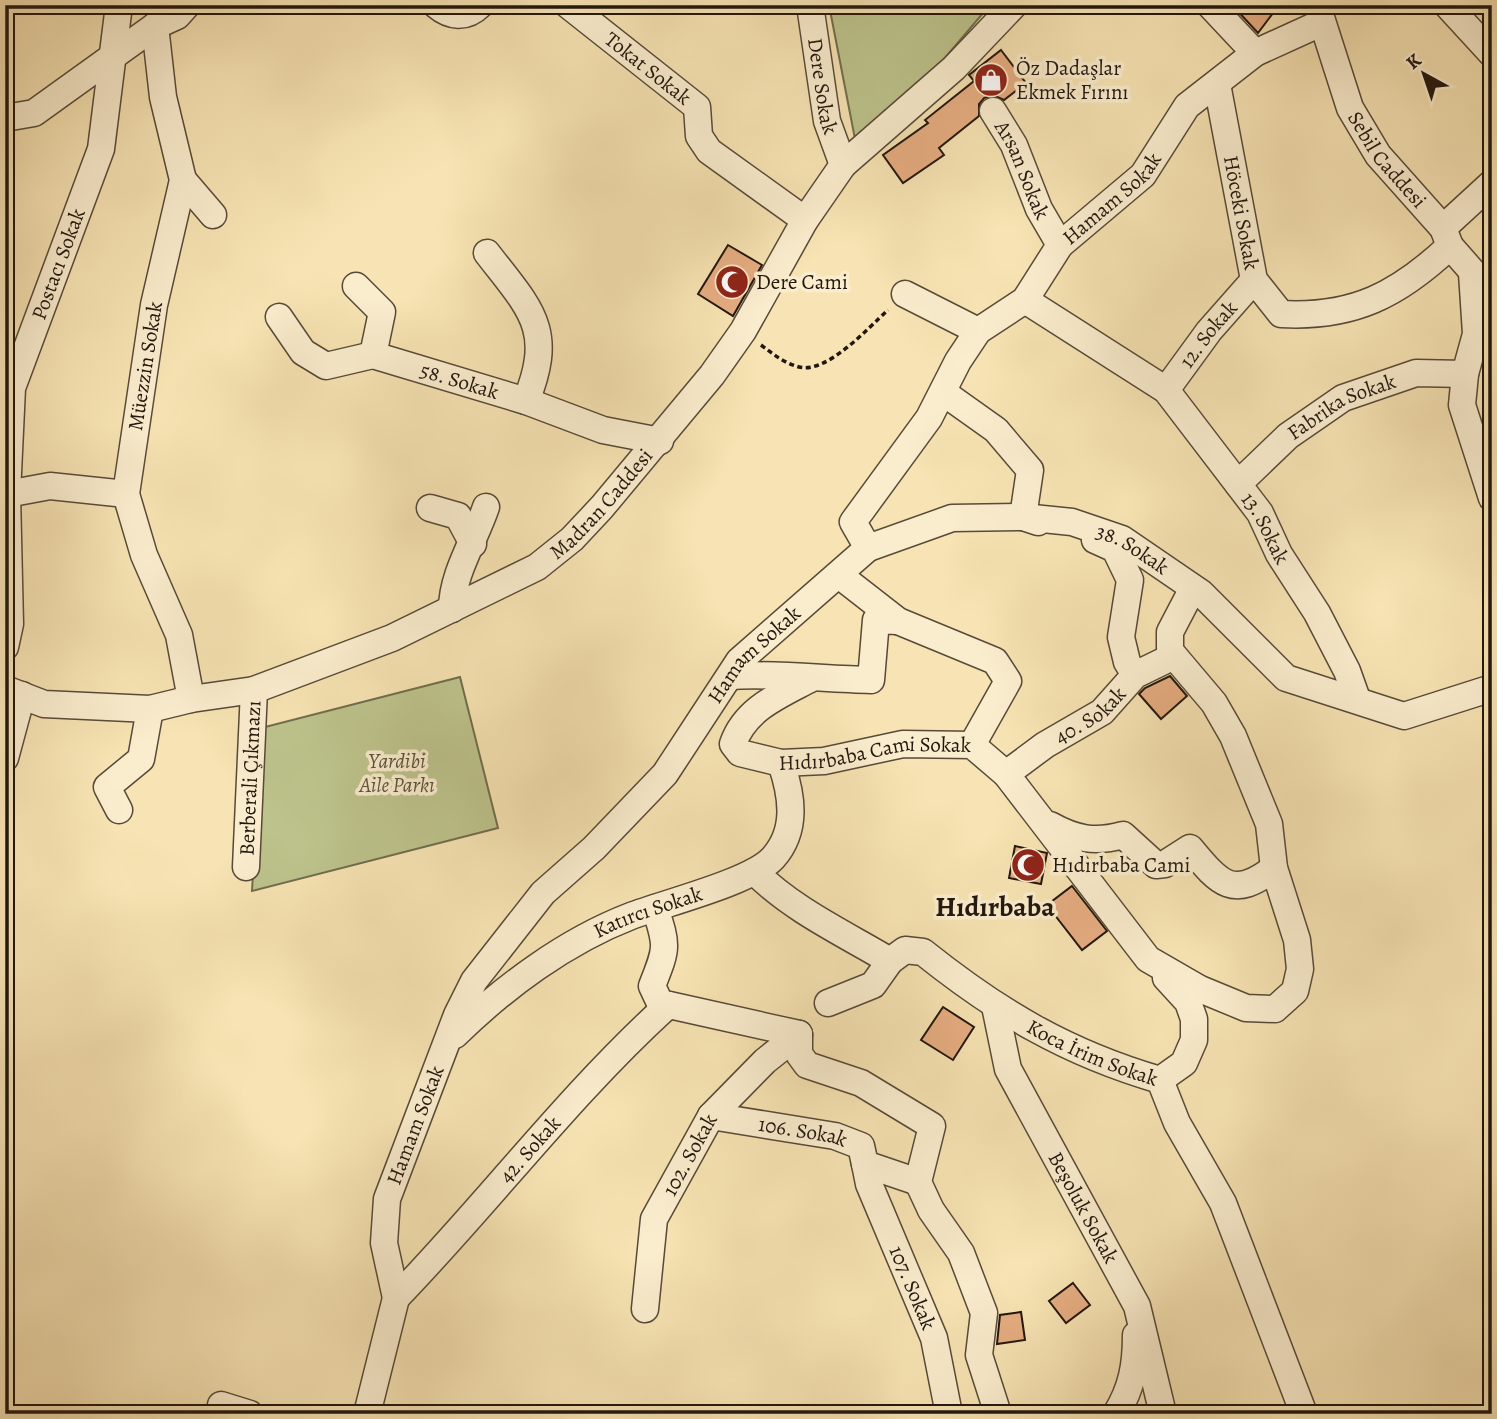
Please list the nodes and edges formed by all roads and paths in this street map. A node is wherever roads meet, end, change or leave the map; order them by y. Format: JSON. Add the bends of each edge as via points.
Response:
{"nodes":[{"id":1,"x":119,"y":5,"type":"edge"},
{"id":2,"x":187,"y":5,"type":"edge"},
{"id":3,"x":436,"y":5,"type":"edge"},
{"id":4,"x":480,"y":5,"type":"edge"},
{"id":5,"x":810,"y":5,"type":"edge"},
{"id":6,"x":1013,"y":5,"type":"edge"},
{"id":7,"x":1210,"y":5,"type":"edge"},
{"id":8,"x":1447,"y":5,"type":"edge"},
{"id":9,"x":573,"y":7,"type":"edge"},
{"id":10,"x":1319,"y":14,"type":"edge"},
{"id":11,"x":155,"y":26,"type":"junction"},
{"id":12,"x":1255,"y":52,"type":"junction"},
{"id":13,"x":1492,"y":54,"type":"edge"},
{"id":14,"x":113,"y":55,"type":"junction"},
{"id":15,"x":1217,"y":84,"type":"junction"},
{"id":16,"x":993,"y":111,"type":"dead end"},
{"id":17,"x":5,"y":118,"type":"edge"},
{"id":18,"x":843,"y":165,"type":"junction"},
{"id":19,"x":183,"y":180,"type":"junction"},
{"id":20,"x":1492,"y":183,"type":"edge"},
{"id":21,"x":213,"y":215,"type":"dead end"},
{"id":22,"x":806,"y":220,"type":"junction"},
{"id":23,"x":1446,"y":237,"type":"junction"},
{"id":24,"x":1060,"y":245,"type":"junction"},
{"id":25,"x":487,"y":253,"type":"dead end"},
{"id":26,"x":1472,"y":273,"type":"junction"},
{"id":27,"x":1254,"y":280,"type":"junction"},
{"id":28,"x":356,"y":286,"type":"dead end"},
{"id":29,"x":1492,"y":293,"type":"edge"},
{"id":30,"x":905,"y":294,"type":"joint"},
{"id":31,"x":1025,"y":300,"type":"junction"},
{"id":32,"x":279,"y":317,"type":"dead end"},
{"id":33,"x":743,"y":331,"type":"junction"},
{"id":34,"x":978,"y":331,"type":"junction"},
{"id":35,"x":373,"y":355,"type":"junction"},
{"id":36,"x":1465,"y":374,"type":"junction"},
{"id":37,"x":1166,"y":390,"type":"junction"},
{"id":38,"x":944,"y":393,"type":"junction"},
{"id":39,"x":526,"y":401,"type":"junction"},
{"id":40,"x":660,"y":440,"type":"junction"},
{"id":41,"x":1238,"y":484,"type":"junction"},
{"id":42,"x":8,"y":494,"type":"junction"},
{"id":43,"x":126,"y":494,"type":"junction"},
{"id":44,"x":1492,"y":498,"type":"edge"},
{"id":45,"x":486,"y":507,"type":"dead end"},
{"id":46,"x":430,"y":508,"type":"dead end"},
{"id":47,"x":1023,"y":517,"type":"junction"},
{"id":48,"x":473,"y":544,"type":"junction"},
{"id":49,"x":868,"y":548,"type":"junction"},
{"id":50,"x":839,"y":575,"type":"junction"},
{"id":51,"x":1193,"y":588,"type":"junction"},
{"id":52,"x":452,"y":609,"type":"junction"},
{"id":53,"x":898,"y":621,"type":"junction"},
{"id":54,"x":5,"y":647,"type":"edge"},
{"id":55,"x":1174,"y":656,"type":"junction"},
{"id":56,"x":730,"y":676,"type":"junction"},
{"id":57,"x":1135,"y":676,"type":"junction"},
{"id":58,"x":810,"y":679,"type":"junction"},
{"id":59,"x":1492,"y":688,"type":"edge"},
{"id":60,"x":254,"y":690,"type":"junction"},
{"id":61,"x":13,"y":692,"type":"edge"},
{"id":62,"x":191,"y":699,"type":"junction"},
{"id":63,"x":1357,"y":699,"type":"junction"},
{"id":64,"x":150,"y":709,"type":"junction"},
{"id":65,"x":972,"y":745,"type":"junction"},
{"id":66,"x":5,"y":758,"type":"edge"},
{"id":67,"x":781,"y":763,"type":"junction"},
{"id":68,"x":1006,"y":774,"type":"junction"},
{"id":69,"x":119,"y":810,"type":"dead end"},
{"id":70,"x":1045,"y":823,"type":"junction"},
{"id":71,"x":246,"y":867,"type":"dead end"},
{"id":72,"x":1275,"y":868,"type":"junction"},
{"id":73,"x":756,"y":873,"type":"junction"},
{"id":74,"x":656,"y":908,"type":"junction"},
{"id":75,"x":1148,"y":959,"type":"junction"},
{"id":76,"x":890,"y":961,"type":"junction"},
{"id":77,"x":828,"y":1003,"type":"dead end"},
{"id":78,"x":668,"y":1005,"type":"junction"},
{"id":79,"x":995,"y":1006,"type":"junction"},
{"id":80,"x":799,"y":1034,"type":"junction"},
{"id":81,"x":449,"y":1041,"type":"junction"},
{"id":82,"x":1160,"y":1080,"type":"junction"},
{"id":83,"x":711,"y":1116,"type":"junction"},
{"id":84,"x":864,"y":1164,"type":"junction"},
{"id":85,"x":918,"y":1182,"type":"junction"},
{"id":86,"x":396,"y":1298,"type":"junction"},
{"id":87,"x":1137,"y":1306,"type":"junction"},
{"id":88,"x":645,"y":1309,"type":"dead end"},
{"id":89,"x":221,"y":1405,"type":"dead end"},
{"id":90,"x":250,"y":1414,"type":"edge"},
{"id":91,"x":367,"y":1414,"type":"edge"},
{"id":92,"x":949,"y":1414,"type":"edge"},
{"id":93,"x":998,"y":1414,"type":"edge"},
{"id":94,"x":1116,"y":1414,"type":"edge"},
{"id":95,"x":1163,"y":1414,"type":"edge"},
{"id":96,"x":1304,"y":1414,"type":"edge"}],
"edges":[{"from":1,"to":14,"type":"street","name":"Postacı Sokak"},
{"from":2,"to":11,"type":"street","via":[[177,16]]},
{"from":3,"to":4,"type":"street","via":[[457,16],[472,13]]},
{"from":5,"to":18,"type":"street","name":"Dere Sokak","via":[[827,121]]},
{"from":6,"to":18,"type":"street","name":"Madran Caddesi","via":[[954,68]]},
{"from":7,"to":12,"type":"street"},
{"from":8,"to":13,"type":"street"},
{"from":9,"to":22,"type":"street","name":"Tokat Sokak","via":[[696,107],[699,136],[709,151]]},
{"from":10,"to":12,"type":"street","name":"Hamam Sokak"},
{"from":10,"to":23,"type":"street","name":"Sebil Caddesi","via":[[1350,108],[1378,155]]},
{"from":11,"to":14,"type":"street"},
{"from":11,"to":19,"type":"street","name":"Müezzin Sokak","via":[[163,97]]},
{"from":12,"to":15,"type":"street","name":"Hamam Sokak"},
{"from":14,"to":17,"type":"street","via":[[34,113]]},
{"from":14,"to":42,"type":"street","name":"Postacı Sokak","via":[[101,149],[12,387]]},
{"from":15,"to":24,"type":"street","name":"Hamam Sokak","via":[[1187,106],[1143,175]]},
{"from":15,"to":27,"type":"street","name":"Höceki Sokak"},
{"from":16,"to":24,"type":"street","name":"Arsan Sokak","via":[[1014,145],[1039,209]]},
{"from":18,"to":22,"type":"street","name":"Madran Caddesi"},
{"from":19,"to":21,"type":"street"},
{"from":19,"to":43,"type":"street","name":"Müezzin Sokak","via":[[154,305]]},
{"from":20,"to":23,"type":"street","name":"Höceki Sokak"},
{"from":22,"to":33,"type":"street","name":"Madran Caddesi"},
{"from":23,"to":26,"type":"street","name":"Sebil Caddesi"},
{"from":23,"to":27,"type":"street","name":"Höceki Sokak","via":[[1404,285],[1374,302],[1317,316],[1281,314]]},
{"from":24,"to":31,"type":"street","name":"Hamam Sokak"},
{"from":25,"to":39,"type":"street","via":[[530,313],[539,337],[539,368]]},
{"from":26,"to":29,"type":"street","name":"Sebil Caddesi"},
{"from":26,"to":36,"type":"street","via":[[1476,334]]},
{"from":27,"to":37,"type":"street","name":"12. Sokak"},
{"from":28,"to":35,"type":"street","via":[[383,312]]},
{"from":30,"to":33,"type":"path","via":[[820,366],[802,368],[783,362]]},
{"from":30,"to":34,"type":"street"},
{"from":31,"to":34,"type":"street","name":"Hamam Sokak"},
{"from":31,"to":37,"type":"street","name":"13. Sokak"},
{"from":32,"to":35,"type":"street","name":"58. Sokak","via":[[303,352],[326,366]]},
{"from":33,"to":40,"type":"street","name":"Madran Caddesi"},
{"from":34,"to":38,"type":"street","name":"Hamam Sokak"},
{"from":35,"to":39,"type":"street","name":"58. Sokak"},
{"from":36,"to":41,"type":"street","name":"Fabrika Sokak","via":[[1416,373],[1343,398],[1288,436]]},
{"from":36,"to":44,"type":"street","via":[[1462,405]]},
{"from":37,"to":41,"type":"street","name":"13. Sokak"},
{"from":38,"to":47,"type":"street","via":[[996,430],[1030,470]]},
{"from":38,"to":49,"type":"street","name":"Hamam Sokak","via":[[853,522]]},
{"from":39,"to":40,"type":"street","name":"58. Sokak","via":[[603,430]]},
{"from":40,"to":52,"type":"street","name":"Madran Caddesi","via":[[572,539],[546,560]]},
{"from":41,"to":63,"type":"street","name":"13. Sokak","via":[[1261,513],[1279,554],[1317,613],[1348,671]]},
{"from":42,"to":43,"type":"street","via":[[50,485]]},
{"from":42,"to":54,"type":"street","name":"Postacı Sokak","via":[[10,624]]},
{"from":43,"to":62,"type":"street","name":"Müezzin Sokak","via":[[144,555],[179,635]]},
{"from":45,"to":48,"type":"street"},
{"from":46,"to":48,"type":"street","via":[[458,516]]},
{"from":47,"to":49,"type":"street","name":"38. Sokak","via":[[952,518]]},
{"from":47,"to":51,"type":"street","name":"38. Sokak","via":[[1072,522],[1122,539]]},
{"from":47,"to":57,"type":"street","via":[[1115,549],[1130,580],[1121,638]]},
{"from":48,"to":52,"type":"street","via":[[452,588]]},
{"from":49,"to":50,"type":"street","name":"Hamam Sokak"},
{"from":50,"to":53,"type":"street"},
{"from":50,"to":56,"type":"street","name":"Hamam Sokak","via":[[751,648]]},
{"from":51,"to":55,"type":"street","via":[[1170,632]]},
{"from":51,"to":63,"type":"street","name":"38. Sokak","via":[[1286,678]]},
{"from":52,"to":60,"type":"street","name":"Madran Caddesi","via":[[392,638]]},
{"from":53,"to":58,"type":"street","via":[[876,620],[871,680]]},
{"from":53,"to":65,"type":"street","via":[[995,661],[1008,681]]},
{"from":55,"to":57,"type":"street","name":"40. Sokak"},
{"from":55,"to":72,"type":"street","name":"Hıdırbaba Cami Sokak","via":[[1214,703],[1233,736],[1269,824]]},
{"from":56,"to":58,"type":"street","via":[[776,673]]},
{"from":56,"to":81,"type":"street","name":"Hamam Sokak","via":[[665,774],[543,893],[503,942],[474,981]]},
{"from":57,"to":68,"type":"street","name":"40. Sokak","via":[[1102,712]]},
{"from":58,"to":67,"type":"street","name":"Hıdırbaba Cami Sokak","via":[[763,705],[740,725],[733,744],[740,753]]},
{"from":59,"to":63,"type":"street","via":[[1405,716]]},
{"from":60,"to":62,"type":"street","name":"Madran Caddesi"},
{"from":60,"to":71,"type":"street","name":"Berberali Çıkmazı"},
{"from":61,"to":64,"type":"street","name":"Madran Caddesi","via":[[44,704]]},
{"from":61,"to":66,"type":"street"},
{"from":62,"to":64,"type":"street","name":"Madran Caddesi"},
{"from":64,"to":69,"type":"street","via":[[141,760],[107,787]]},
{"from":65,"to":67,"type":"street","name":"Hıdırbaba Cami Sokak","via":[[903,744],[824,761]]},
{"from":65,"to":68,"type":"street","name":"Hıdırbaba Cami Sokak"},
{"from":67,"to":73,"type":"street","name":"Katırcı Sokak","via":[[790,790],[791,825],[775,856]]},
{"from":68,"to":70,"type":"street","name":"Hıdırbaba Cami Sokak"},
{"from":70,"to":72,"type":"street","via":[[1070,837],[1094,841],[1123,835],[1156,864],[1165,864],[1191,849],[1214,877],[1229,887],[1254,884]]},
{"from":70,"to":75,"type":"street","name":"Hıdırbaba Cami Sokak"},
{"from":72,"to":75,"type":"street","name":"Hıdırbaba Cami Sokak","via":[[1297,940],[1300,969],[1295,991],[1275,1009],[1246,1008],[1200,989]]},
{"from":73,"to":74,"type":"street","name":"Katırcı Sokak"},
{"from":73,"to":76,"type":"street","via":[[783,897]]},
{"from":74,"to":78,"type":"street","via":[[666,955],[652,986],[660,1003]]},
{"from":74,"to":81,"type":"street","name":"Katırcı Sokak","via":[[619,922],[535,970],[491,999]]},
{"from":75,"to":82,"type":"street","via":[[1188,1002],[1194,1019],[1194,1040],[1184,1063]]},
{"from":76,"to":77,"type":"street","via":[[873,985]]},
{"from":76,"to":79,"type":"street","name":"Koca İrim Sokak","via":[[905,950],[923,953]]},
{"from":78,"to":80,"type":"street"},
{"from":78,"to":86,"type":"street","name":"42. Sokak","via":[[581,1089]]},
{"from":79,"to":82,"type":"street","name":"Koca İrim Sokak","via":[[1091,1057]]},
{"from":79,"to":87,"type":"street","name":"Beşoluk Sokak","via":[[1008,1069]]},
{"from":80,"to":83,"type":"street","name":"102. Sokak"},
{"from":80,"to":85,"type":"street","via":[[799,1054],[807,1065],[861,1083],[932,1126]]},
{"from":81,"to":86,"type":"street","name":"Hamam Sokak","via":[[387,1199],[384,1243]]},
{"from":82,"to":96,"type":"street","name":"Koca İrim Sokak","via":[[1177,1123],[1223,1203]]},
{"from":83,"to":84,"type":"street","name":"106. Sokak","via":[[835,1136],[860,1146]]},
{"from":83,"to":88,"type":"street","name":"102. Sokak","via":[[654,1219]]},
{"from":84,"to":85,"type":"street","name":"106. Sokak"},
{"from":84,"to":92,"type":"street","name":"107. Sokak","via":[[934,1338]]},
{"from":85,"to":93,"type":"street","via":[[961,1253],[984,1313],[979,1355]]},
{"from":86,"to":91,"type":"street","name":"Hamam Sokak"},
{"from":87,"to":94,"type":"street","via":[[1136,1361],[1129,1392]]},
{"from":87,"to":95,"type":"street","name":"Beşoluk Sokak"},
{"from":89,"to":90,"type":"street"}]}
